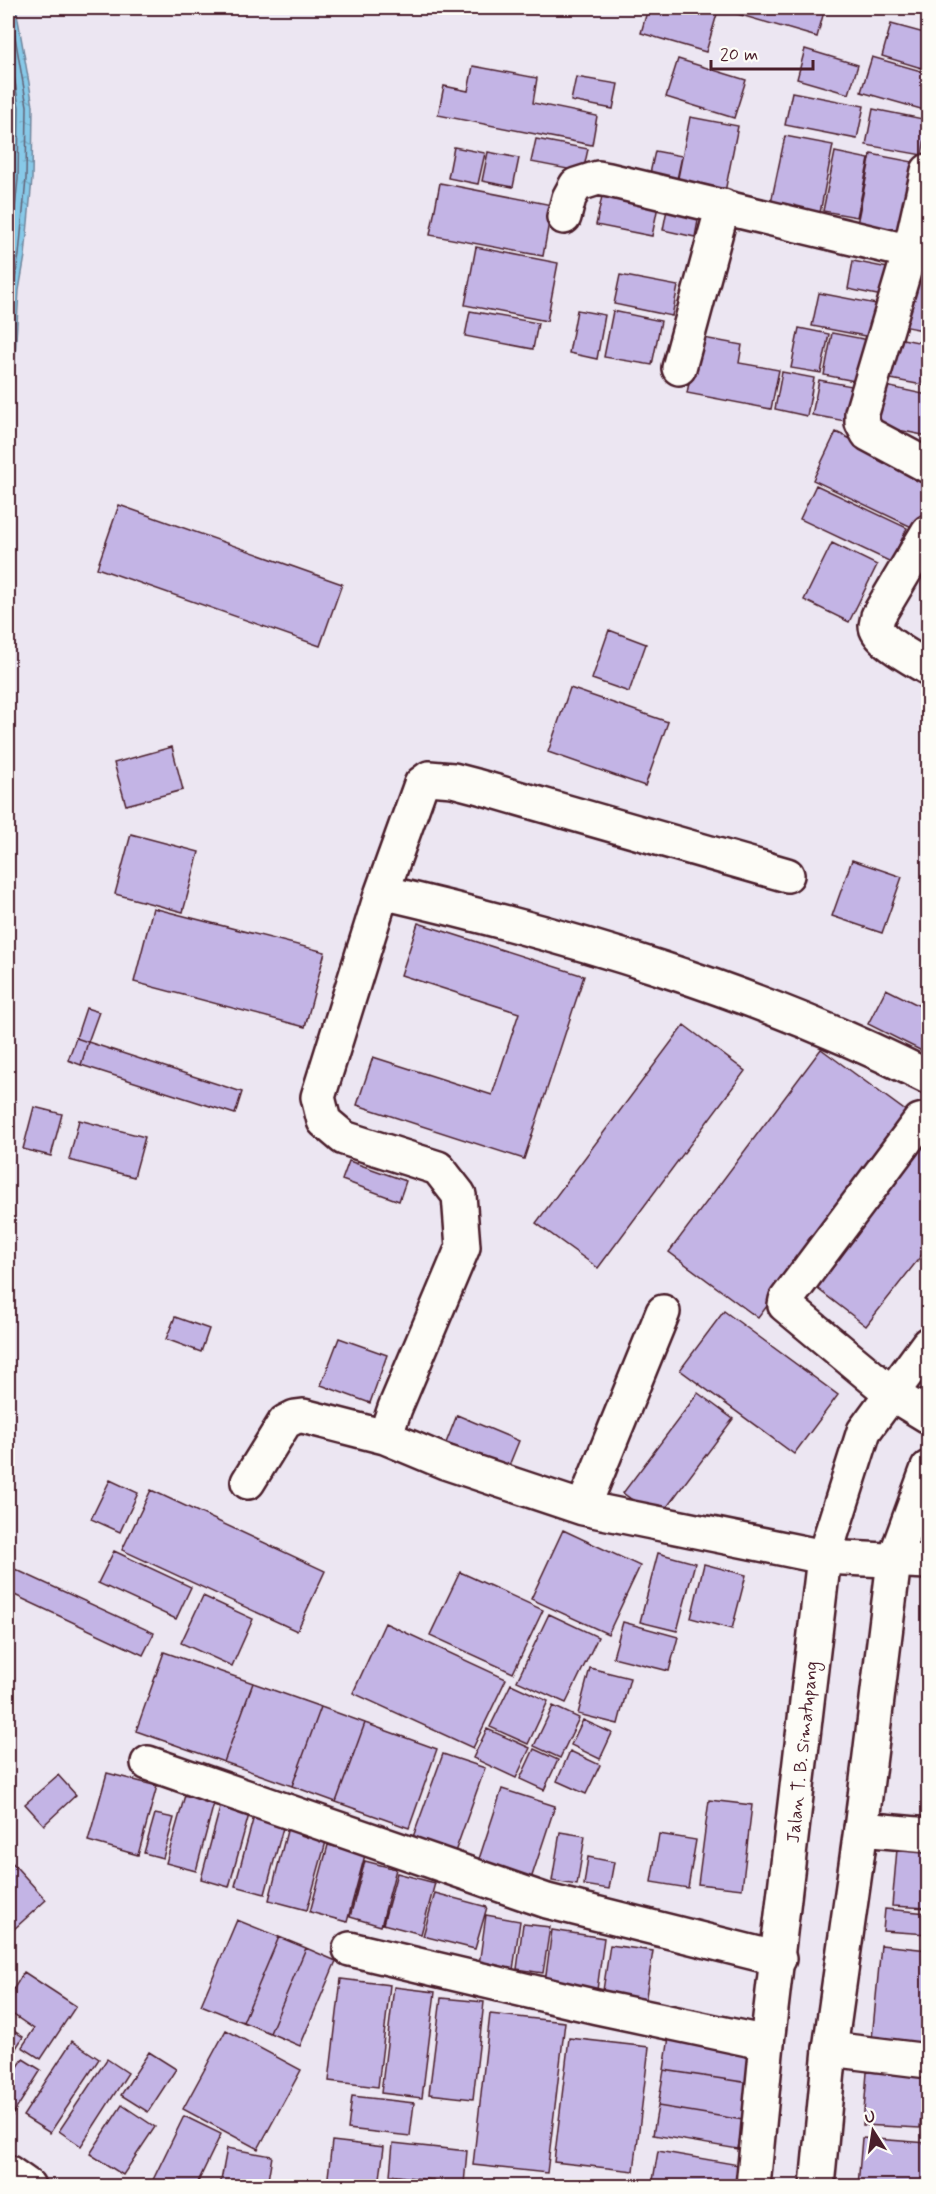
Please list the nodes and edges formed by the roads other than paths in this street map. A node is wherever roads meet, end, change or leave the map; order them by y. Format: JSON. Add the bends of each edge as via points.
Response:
{"nodes":[{"id":1,"x":928,"y":171,"type":"edge"},
{"id":2,"x":723,"y":206,"type":"junction"},
{"id":3,"x":564,"y":217,"type":"dead end"},
{"id":4,"x":919,"y":253,"type":"edge"},
{"id":5,"x":679,"y":368,"type":"dead end"},
{"id":6,"x":928,"y":466,"type":"edge"},
{"id":7,"x":928,"y":532,"type":"edge"},
{"id":8,"x":928,"y":668,"type":"edge"},
{"id":9,"x":787,"y":875,"type":"dead end"},
{"id":10,"x":382,"y":892,"type":"junction"},
{"id":11,"x":928,"y":1077,"type":"edge"},
{"id":12,"x":928,"y":1119,"type":"edge"},
{"id":13,"x":663,"y":1312,"type":"dead end"},
{"id":14,"x":928,"y":1344,"type":"edge"},
{"id":15,"x":892,"y":1394,"type":"junction"},
{"id":16,"x":928,"y":1416,"type":"edge"},
{"id":17,"x":385,"y":1437,"type":"junction"},
{"id":18,"x":928,"y":1468,"type":"edge"},
{"id":19,"x":248,"y":1482,"type":"dead end"},
{"id":20,"x":583,"y":1508,"type":"junction"},
{"id":21,"x":824,"y":1557,"type":"junction"},
{"id":22,"x":894,"y":1561,"type":"junction"},
{"id":23,"x":928,"y":1562,"type":"edge"},
{"id":24,"x":148,"y":1763,"type":"dead end"},
{"id":25,"x":861,"y":1829,"type":"junction"},
{"id":26,"x":928,"y":1835,"type":"edge"},
{"id":27,"x":350,"y":1949,"type":"dead end"},
{"id":28,"x":778,"y":1959,"type":"junction"},
{"id":29,"x":767,"y":2043,"type":"junction"},
{"id":30,"x":830,"y":2049,"type":"junction"},
{"id":31,"x":928,"y":2061,"type":"edge"},
{"id":32,"x":8,"y":2172,"type":"edge"},
{"id":33,"x":28,"y":2187,"type":"edge"},
{"id":34,"x":753,"y":2187,"type":"edge"},
{"id":35,"x":817,"y":2187,"type":"edge"}],
"edges":[{"from":1,"to":4,"type":"street"},
{"from":2,"to":3,"type":"street","via":[[598,178],[576,185]]},
{"from":2,"to":4,"type":"street"},
{"from":2,"to":5,"type":"street"},
{"from":4,"to":6,"type":"street","via":[[862,413],[862,423],[868,434]]},
{"from":7,"to":8,"type":"street","via":[[878,616],[876,626],[878,633],[894,646]]},
{"from":9,"to":10,"type":"street","via":[[476,786],[429,778],[421,784]]},
{"from":10,"to":11,"type":"street","via":[[593,948],[734,993],[850,1039]]},
{"from":10,"to":17,"type":"street","via":[[318,1097],[324,1121],[344,1138],[438,1168],[459,1196],[463,1247]]},
{"from":12,"to":15,"type":"street","via":[[920,1121],[785,1305]]},
{"from":13,"to":20,"type":"street"},
{"from":14,"to":15,"type":"street","name":"Jalan T. B. Simatupang"},
{"from":15,"to":16,"type":"street"},
{"from":15,"to":21,"type":"street","name":"Jalan T. B. Simatupang","via":[[864,1431]]},
{"from":17,"to":19,"type":"street","via":[[295,1417],[285,1422]]},
{"from":17,"to":20,"type":"street"},
{"from":18,"to":22,"type":"street"},
{"from":20,"to":21,"type":"street"},
{"from":21,"to":22,"type":"street"},
{"from":21,"to":28,"type":"street","name":"Jalan T. B. Simatupang"},
{"from":22,"to":23,"type":"street"},
{"from":22,"to":25,"type":"street"},
{"from":24,"to":28,"type":"street","via":[[547,1901]]},
{"from":25,"to":26,"type":"street"},
{"from":25,"to":30,"type":"street"},
{"from":27,"to":29,"type":"street"},
{"from":28,"to":29,"type":"street","name":"Jalan T. B. Simatupang"},
{"from":29,"to":34,"type":"street","name":"Jalan T. B. Simatupang"},
{"from":30,"to":31,"type":"street"},
{"from":30,"to":35,"type":"street"},
{"from":32,"to":33,"type":"street"}]}
